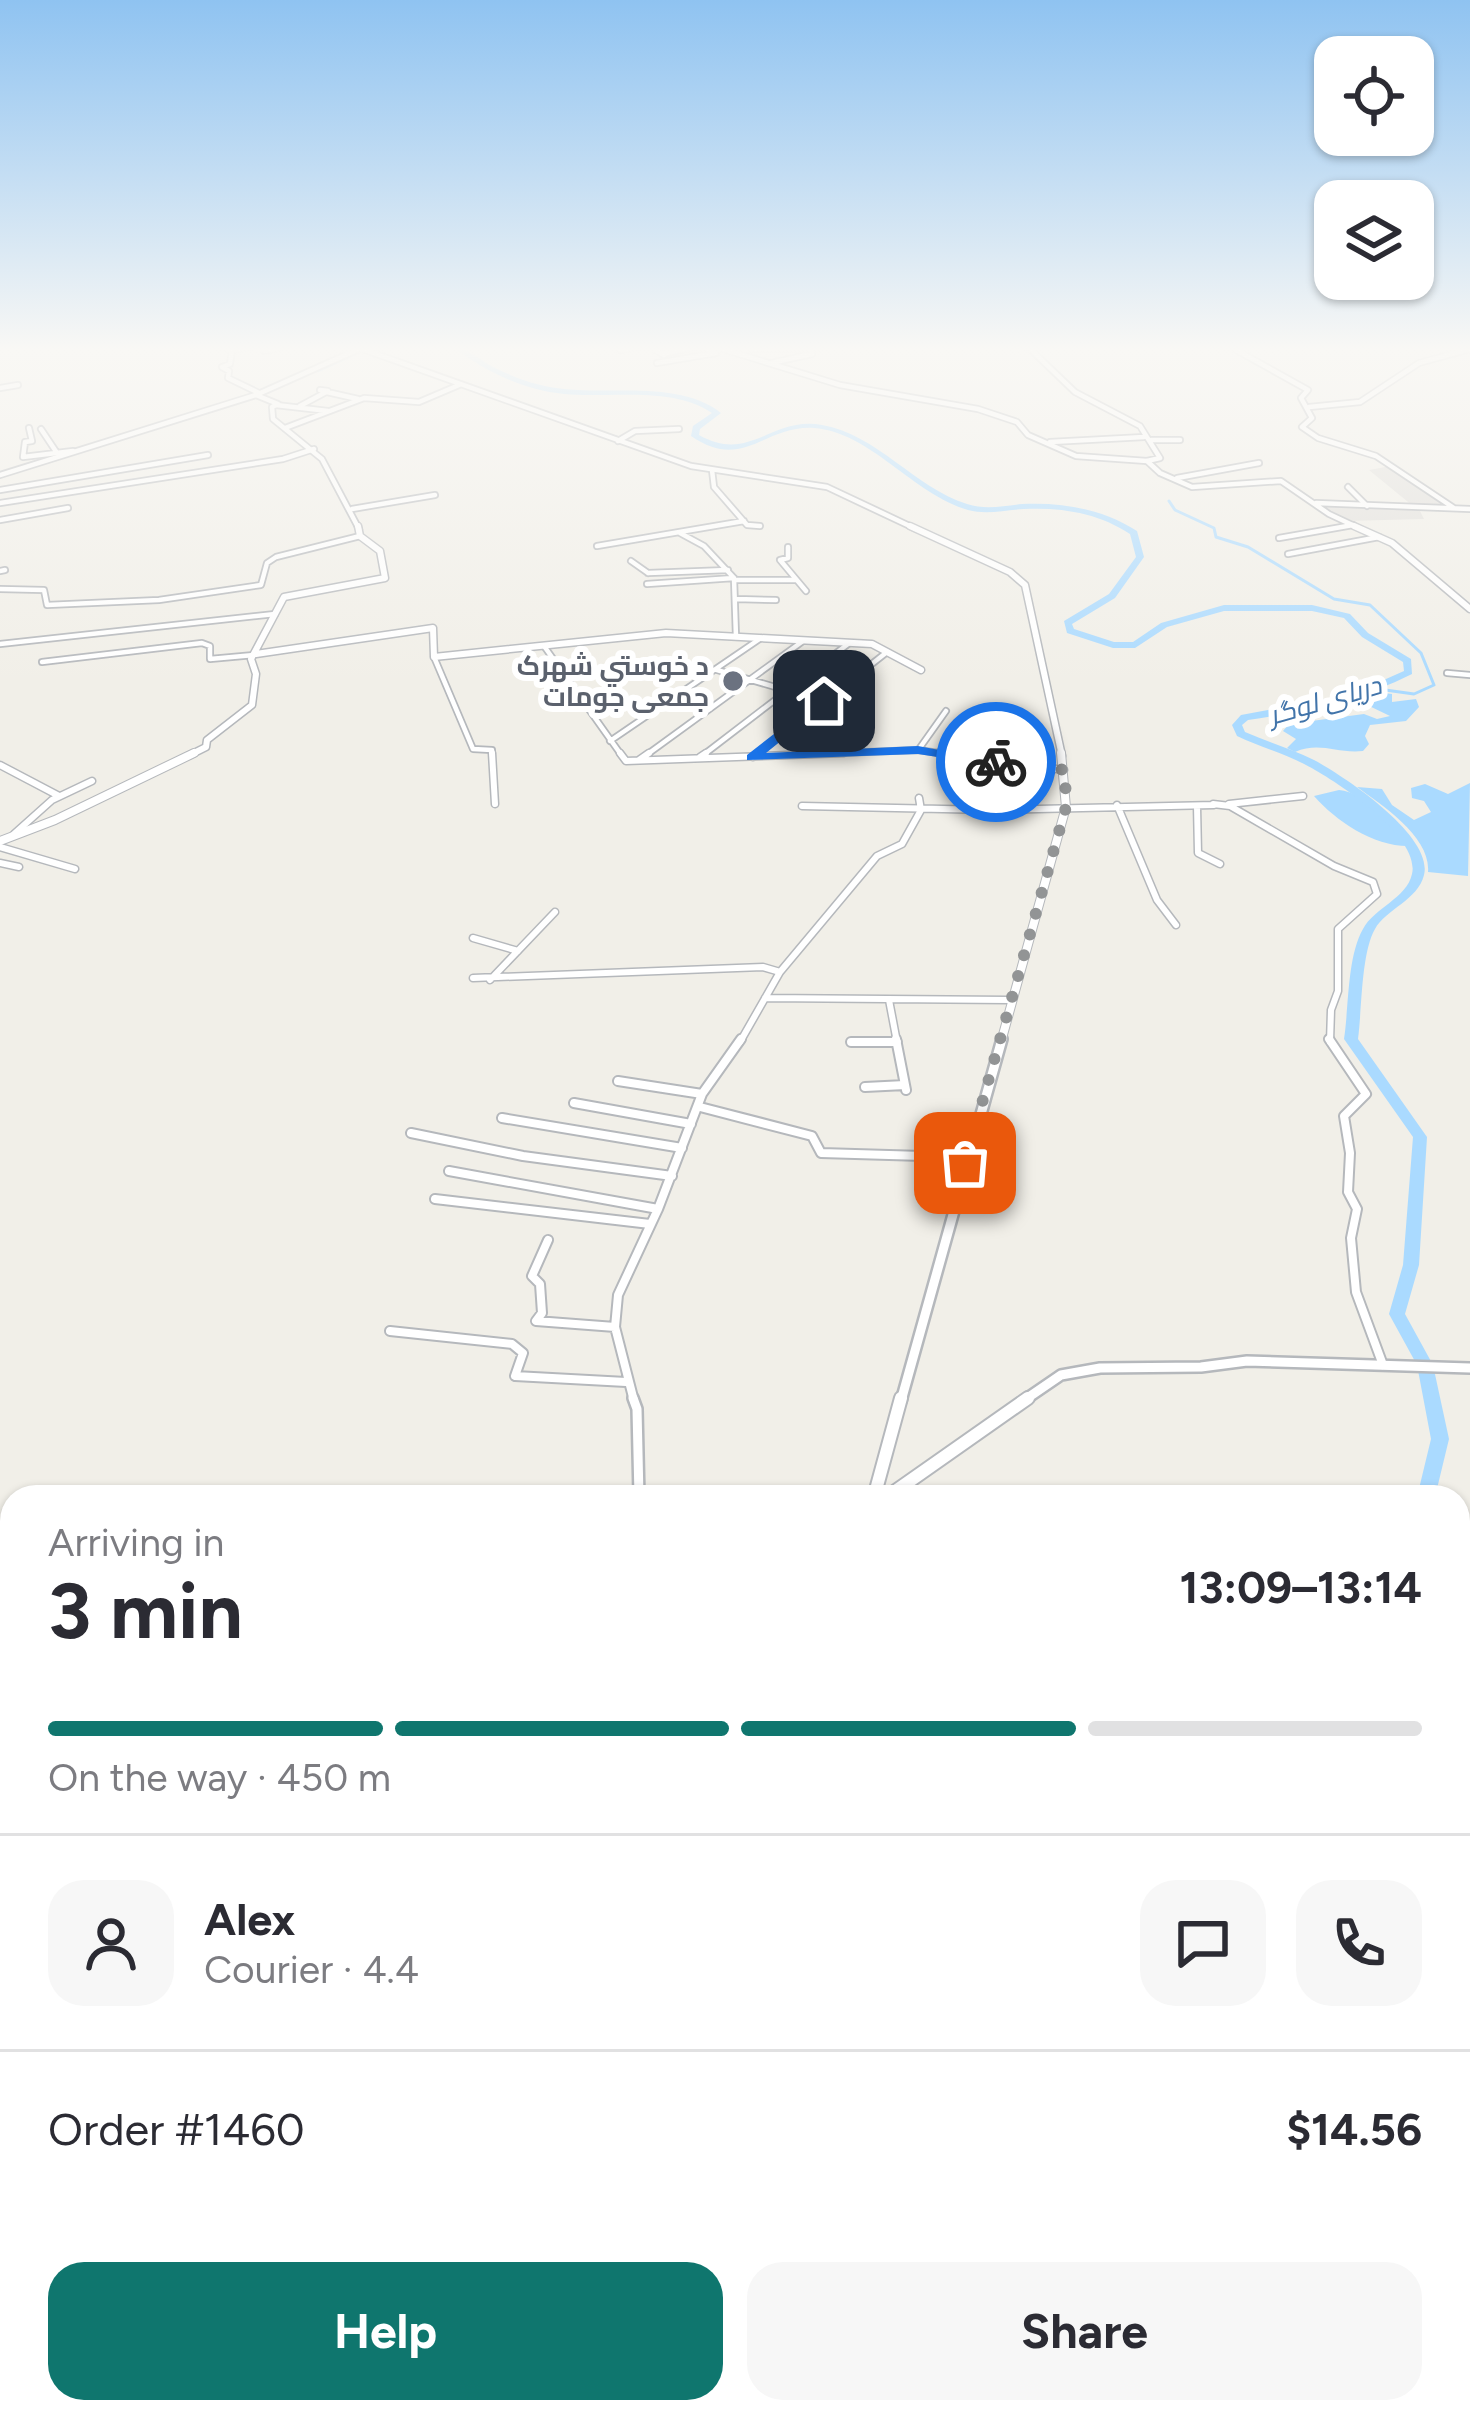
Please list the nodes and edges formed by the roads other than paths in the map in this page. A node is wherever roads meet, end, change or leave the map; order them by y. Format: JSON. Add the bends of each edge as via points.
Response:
{"nodes":[{"id":1,"x":51,"y":459,"type":"edge"},
{"id":2,"x":180,"y":459,"type":"edge"},
{"id":3,"x":283,"y":459,"type":"edge"},
{"id":4,"x":320,"y":459,"type":"edge"},
{"id":5,"x":676,"y":459,"type":"edge"},
{"id":6,"x":1106,"y":459,"type":"edge"},
{"id":7,"x":1156,"y":459,"type":"edge"},
{"id":8,"x":1381,"y":459,"type":"edge"},
{"id":9,"x":1147,"y":461,"type":"junction"},
{"id":10,"x":1259,"y":463,"type":"dead end"},
{"id":11,"x":712,"y":470,"type":"junction"},
{"id":12,"x":0,"y":475,"type":"edge"},
{"id":13,"x":1177,"y":478,"type":"junction"},
{"id":14,"x":1348,"y":487,"type":"dead end"},
{"id":15,"x":0,"y":491,"type":"edge"},
{"id":16,"x":435,"y":496,"type":"dead end"},
{"id":17,"x":0,"y":503,"type":"edge"},
{"id":18,"x":1316,"y":503,"type":"junction"},
{"id":19,"x":1367,"y":506,"type":"junction"},
{"id":20,"x":68,"y":508,"type":"dead end"},
{"id":21,"x":1454,"y":508,"type":"junction"},
{"id":22,"x":352,"y":509,"type":"junction"},
{"id":23,"x":1470,"y":509,"type":"edge"},
{"id":24,"x":743,"y":521,"type":"junction"},
{"id":25,"x":1,"y":524,"type":"edge"},
{"id":26,"x":1353,"y":525,"type":"junction"},
{"id":27,"x":760,"y":526,"type":"dead end"},
{"id":28,"x":678,"y":532,"type":"junction"},
{"id":29,"x":360,"y":536,"type":"junction"},
{"id":30,"x":1378,"y":537,"type":"junction"},
{"id":31,"x":1279,"y":538,"type":"dead end"},
{"id":32,"x":597,"y":545,"type":"dead end"},
{"id":33,"x":788,"y":548,"type":"dead end"},
{"id":34,"x":1288,"y":554,"type":"dead end"},
{"id":35,"x":632,"y":561,"type":"dead end"},
{"id":36,"x":729,"y":570,"type":"junction"},
{"id":37,"x":648,"y":573,"type":"junction"},
{"id":38,"x":734,"y":579,"type":"junction"},
{"id":39,"x":795,"y":580,"type":"junction"},
{"id":40,"x":658,"y":582,"type":"junction"},
{"id":41,"x":647,"y":584,"type":"dead end"},
{"id":42,"x":0,"y":589,"type":"edge"},
{"id":43,"x":806,"y":591,"type":"dead end"},
{"id":44,"x":736,"y":599,"type":"junction"},
{"id":45,"x":776,"y":600,"type":"dead end"},
{"id":46,"x":1470,"y":610,"type":"edge"},
{"id":47,"x":275,"y":614,"type":"junction"},
{"id":48,"x":736,"y":637,"type":"junction"},
{"id":49,"x":761,"y":638,"type":"junction"},
{"id":50,"x":803,"y":641,"type":"junction"},
{"id":51,"x":0,"y":644,"type":"edge"},
{"id":52,"x":848,"y":644,"type":"junction"},
{"id":53,"x":544,"y":646,"type":"junction"},
{"id":54,"x":887,"y":652,"type":"junction"},
{"id":55,"x":256,"y":654,"type":"junction"},
{"id":56,"x":434,"y":657,"type":"junction"},
{"id":57,"x":42,"y":662,"type":"dead end"},
{"id":58,"x":716,"y":669,"type":"junction"},
{"id":59,"x":921,"y":670,"type":"dead end"},
{"id":60,"x":1447,"y":673,"type":"dead end"},
{"id":61,"x":1470,"y":675,"type":"edge"},
{"id":62,"x":750,"y":680,"type":"junction"},
{"id":63,"x":786,"y":691,"type":"junction"},
{"id":64,"x":824,"y":701,"type":"junction"},
{"id":65,"x":946,"y":711,"type":"dead end"},
{"id":66,"x":610,"y":741,"type":"junction"},
{"id":67,"x":918,"y":750,"type":"junction"},
{"id":68,"x":698,"y":758,"type":"junction"},
{"id":69,"x":752,"y":758,"type":"junction"},
{"id":70,"x":638,"y":761,"type":"junction"},
{"id":71,"x":0,"y":765,"type":"edge"},
{"id":72,"x":1065,"y":770,"type":"junction"},
{"id":73,"x":92,"y":781,"type":"dead end"},
{"id":74,"x":60,"y":796,"type":"junction"},
{"id":75,"x":1303,"y":796,"type":"dead end"},
{"id":76,"x":920,"y":798,"type":"dead end"},
{"id":77,"x":495,"y":804,"type":"dead end"},
{"id":78,"x":1117,"y":805,"type":"junction"},
{"id":79,"x":1196,"y":805,"type":"junction"},
{"id":80,"x":1213,"y":805,"type":"junction"},
{"id":81,"x":802,"y":806,"type":"dead end"},
{"id":82,"x":1066,"y":807,"type":"junction"},
{"id":83,"x":921,"y":810,"type":"junction"},
{"id":84,"x":14,"y":834,"type":"junction"},
{"id":85,"x":0,"y":844,"type":"edge"},
{"id":86,"x":0,"y":862,"type":"edge"},
{"id":87,"x":1220,"y":864,"type":"dead end"},
{"id":88,"x":19,"y":867,"type":"dead end"},
{"id":89,"x":74,"y":868,"type":"dead end"},
{"id":90,"x":555,"y":911,"type":"dead end"},
{"id":91,"x":1176,"y":925,"type":"dead end"},
{"id":92,"x":473,"y":938,"type":"dead end"},
{"id":93,"x":518,"y":951,"type":"junction"},
{"id":94,"x":780,"y":972,"type":"junction"},
{"id":95,"x":473,"y":978,"type":"dead end"},
{"id":96,"x":490,"y":980,"type":"junction"},
{"id":97,"x":765,"y":998,"type":"junction"},
{"id":98,"x":890,"y":1000,"type":"junction"},
{"id":99,"x":1009,"y":1000,"type":"junction"},
{"id":100,"x":851,"y":1042,"type":"dead end"},
{"id":101,"x":896,"y":1042,"type":"junction"},
{"id":102,"x":618,"y":1081,"type":"dead end"},
{"id":103,"x":866,"y":1087,"type":"dead end"},
{"id":104,"x":702,"y":1094,"type":"junction"},
{"id":105,"x":574,"y":1103,"type":"dead end"},
{"id":106,"x":700,"y":1107,"type":"junction"},
{"id":107,"x":502,"y":1118,"type":"dead end"},
{"id":108,"x":691,"y":1124,"type":"junction"},
{"id":109,"x":411,"y":1133,"type":"dead end"},
{"id":110,"x":682,"y":1148,"type":"junction"},
{"id":111,"x":965,"y":1163,"type":"junction"},
{"id":112,"x":448,"y":1171,"type":"dead end"},
{"id":113,"x":672,"y":1176,"type":"junction"},
{"id":114,"x":435,"y":1199,"type":"dead end"},
{"id":115,"x":658,"y":1209,"type":"junction"},
{"id":116,"x":650,"y":1224,"type":"junction"},
{"id":117,"x":548,"y":1240,"type":"dead end"},
{"id":118,"x":616,"y":1327,"type":"junction"},
{"id":119,"x":390,"y":1331,"type":"dead end"},
{"id":120,"x":1383,"y":1365,"type":"junction"},
{"id":121,"x":1470,"y":1368,"type":"edge"},
{"id":122,"x":626,"y":1382,"type":"junction"},
{"id":123,"x":638,"y":1485,"type":"edge"},
{"id":124,"x":877,"y":1485,"type":"edge"},
{"id":125,"x":904,"y":1485,"type":"edge"}],
"edges":[{"from":1,"to":12,"type":"street"},
{"from":2,"to":15,"type":"street"},
{"from":3,"to":17,"type":"street"},
{"from":4,"to":22,"type":"street"},
{"from":5,"to":11,"type":"street"},
{"from":6,"to":9,"type":"street"},
{"from":7,"to":9,"type":"street"},
{"from":8,"to":21,"type":"street"},
{"from":9,"to":13,"type":"street"},
{"from":10,"to":13,"type":"street"},
{"from":11,"to":24,"type":"street","via":[[714,487]]},
{"from":11,"to":72,"type":"street","via":[[827,487],[1018,577]]},
{"from":13,"to":18,"type":"street","via":[[1204,488],[1281,481]]},
{"from":14,"to":19,"type":"street"},
{"from":16,"to":22,"type":"street"},
{"from":18,"to":19,"type":"street"},
{"from":18,"to":26,"type":"street"},
{"from":19,"to":21,"type":"street"},
{"from":20,"to":25,"type":"street"},
{"from":21,"to":23,"type":"street"},
{"from":22,"to":29,"type":"street"},
{"from":24,"to":27,"type":"street"},
{"from":24,"to":28,"type":"street"},
{"from":26,"to":30,"type":"street"},
{"from":26,"to":31,"type":"street"},
{"from":28,"to":32,"type":"street"},
{"from":28,"to":36,"type":"street"},
{"from":29,"to":42,"type":"street","via":[[276,557],[261,585],[196,596],[46,605],[44,590]]},
{"from":29,"to":47,"type":"street","via":[[380,550],[385,578],[284,597]]},
{"from":30,"to":34,"type":"street"},
{"from":30,"to":46,"type":"street"},
{"from":33,"to":39,"type":"street","via":[[780,560]]},
{"from":35,"to":37,"type":"street"},
{"from":36,"to":37,"type":"street"},
{"from":36,"to":38,"type":"street"},
{"from":37,"to":40,"type":"street"},
{"from":38,"to":39,"type":"street"},
{"from":38,"to":40,"type":"street"},
{"from":38,"to":44,"type":"street"},
{"from":39,"to":43,"type":"street"},
{"from":40,"to":41,"type":"street"},
{"from":44,"to":45,"type":"street"},
{"from":44,"to":48,"type":"street"},
{"from":47,"to":51,"type":"street"},
{"from":47,"to":55,"type":"street"},
{"from":48,"to":49,"type":"street"},
{"from":48,"to":53,"type":"street","via":[[666,633]]},
{"from":49,"to":50,"type":"street"},
{"from":49,"to":58,"type":"street"},
{"from":50,"to":52,"type":"street"},
{"from":50,"to":62,"type":"street"},
{"from":52,"to":54,"type":"street"},
{"from":52,"to":63,"type":"street"},
{"from":53,"to":56,"type":"street"},
{"from":53,"to":66,"type":"street"},
{"from":54,"to":59,"type":"street"},
{"from":54,"to":64,"type":"street"},
{"from":55,"to":56,"type":"street","via":[[433,628]]},
{"from":55,"to":57,"type":"street","via":[[210,659],[210,646],[202,644]]},
{"from":55,"to":84,"type":"street","via":[[252,705],[197,754]]},
{"from":56,"to":77,"type":"street","via":[[472,749],[492,750]]},
{"from":58,"to":62,"type":"street"},
{"from":58,"to":66,"type":"street"},
{"from":60,"to":61,"type":"street"},
{"from":62,"to":63,"type":"street"},
{"from":62,"to":70,"type":"street"},
{"from":63,"to":64,"type":"street"},
{"from":63,"to":68,"type":"street"},
{"from":64,"to":69,"type":"street"},
{"from":65,"to":67,"type":"street"},
{"from":66,"to":70,"type":"street","via":[[624,760]]},
{"from":67,"to":69,"type":"street"},
{"from":67,"to":72,"type":"street"},
{"from":68,"to":69,"type":"street"},
{"from":68,"to":70,"type":"street"},
{"from":71,"to":74,"type":"street"},
{"from":72,"to":82,"type":"street"},
{"from":73,"to":74,"type":"street"},
{"from":74,"to":84,"type":"street"},
{"from":75,"to":80,"type":"street"},
{"from":76,"to":83,"type":"street"},
{"from":78,"to":79,"type":"street"},
{"from":78,"to":82,"type":"street"},
{"from":78,"to":91,"type":"street","via":[[1157,900]]},
{"from":79,"to":80,"type":"street"},
{"from":79,"to":87,"type":"street","via":[[1198,853]]},
{"from":80,"to":120,"type":"street","via":[[1231,806],[1372,882],[1376,894],[1338,929],[1329,1041],[1366,1094],[1344,1116],[1348,1192],[1357,1209],[1356,1292]]},
{"from":81,"to":83,"type":"street"},
{"from":82,"to":83,"type":"street"},
{"from":82,"to":99,"type":"street"},
{"from":83,"to":94,"type":"street","via":[[902,844],[877,856]]},
{"from":84,"to":85,"type":"street"},
{"from":85,"to":89,"type":"street"},
{"from":86,"to":88,"type":"street"},
{"from":90,"to":93,"type":"street"},
{"from":92,"to":93,"type":"street"},
{"from":93,"to":96,"type":"street"},
{"from":94,"to":96,"type":"street"},
{"from":94,"to":97,"type":"street"},
{"from":95,"to":96,"type":"street"},
{"from":97,"to":98,"type":"street"},
{"from":97,"to":104,"type":"street"},
{"from":98,"to":99,"type":"street"},
{"from":98,"to":101,"type":"street"},
{"from":99,"to":111,"type":"street"},
{"from":100,"to":101,"type":"street"},
{"from":101,"to":103,"type":"street","via":[[906,1088]]},
{"from":102,"to":104,"type":"street"},
{"from":104,"to":106,"type":"street"},
{"from":105,"to":108,"type":"street"},
{"from":106,"to":108,"type":"street"},
{"from":106,"to":111,"type":"street","via":[[812,1136],[821,1153]]},
{"from":107,"to":110,"type":"street"},
{"from":108,"to":110,"type":"street"},
{"from":109,"to":113,"type":"street"},
{"from":110,"to":113,"type":"street"},
{"from":111,"to":124,"type":"street"},
{"from":112,"to":115,"type":"street"},
{"from":113,"to":115,"type":"street"},
{"from":114,"to":116,"type":"street"},
{"from":115,"to":116,"type":"street"},
{"from":116,"to":118,"type":"street","via":[[618,1295]]},
{"from":117,"to":118,"type":"street","via":[[532,1276],[540,1284],[536,1321]]},
{"from":118,"to":122,"type":"street"},
{"from":119,"to":122,"type":"street","via":[[516,1346],[524,1361],[515,1376],[535,1381]]},
{"from":120,"to":121,"type":"street"},
{"from":120,"to":125,"type":"street","via":[[1247,1360],[1061,1375]]},
{"from":122,"to":123,"type":"street","via":[[637,1409]]}]}
